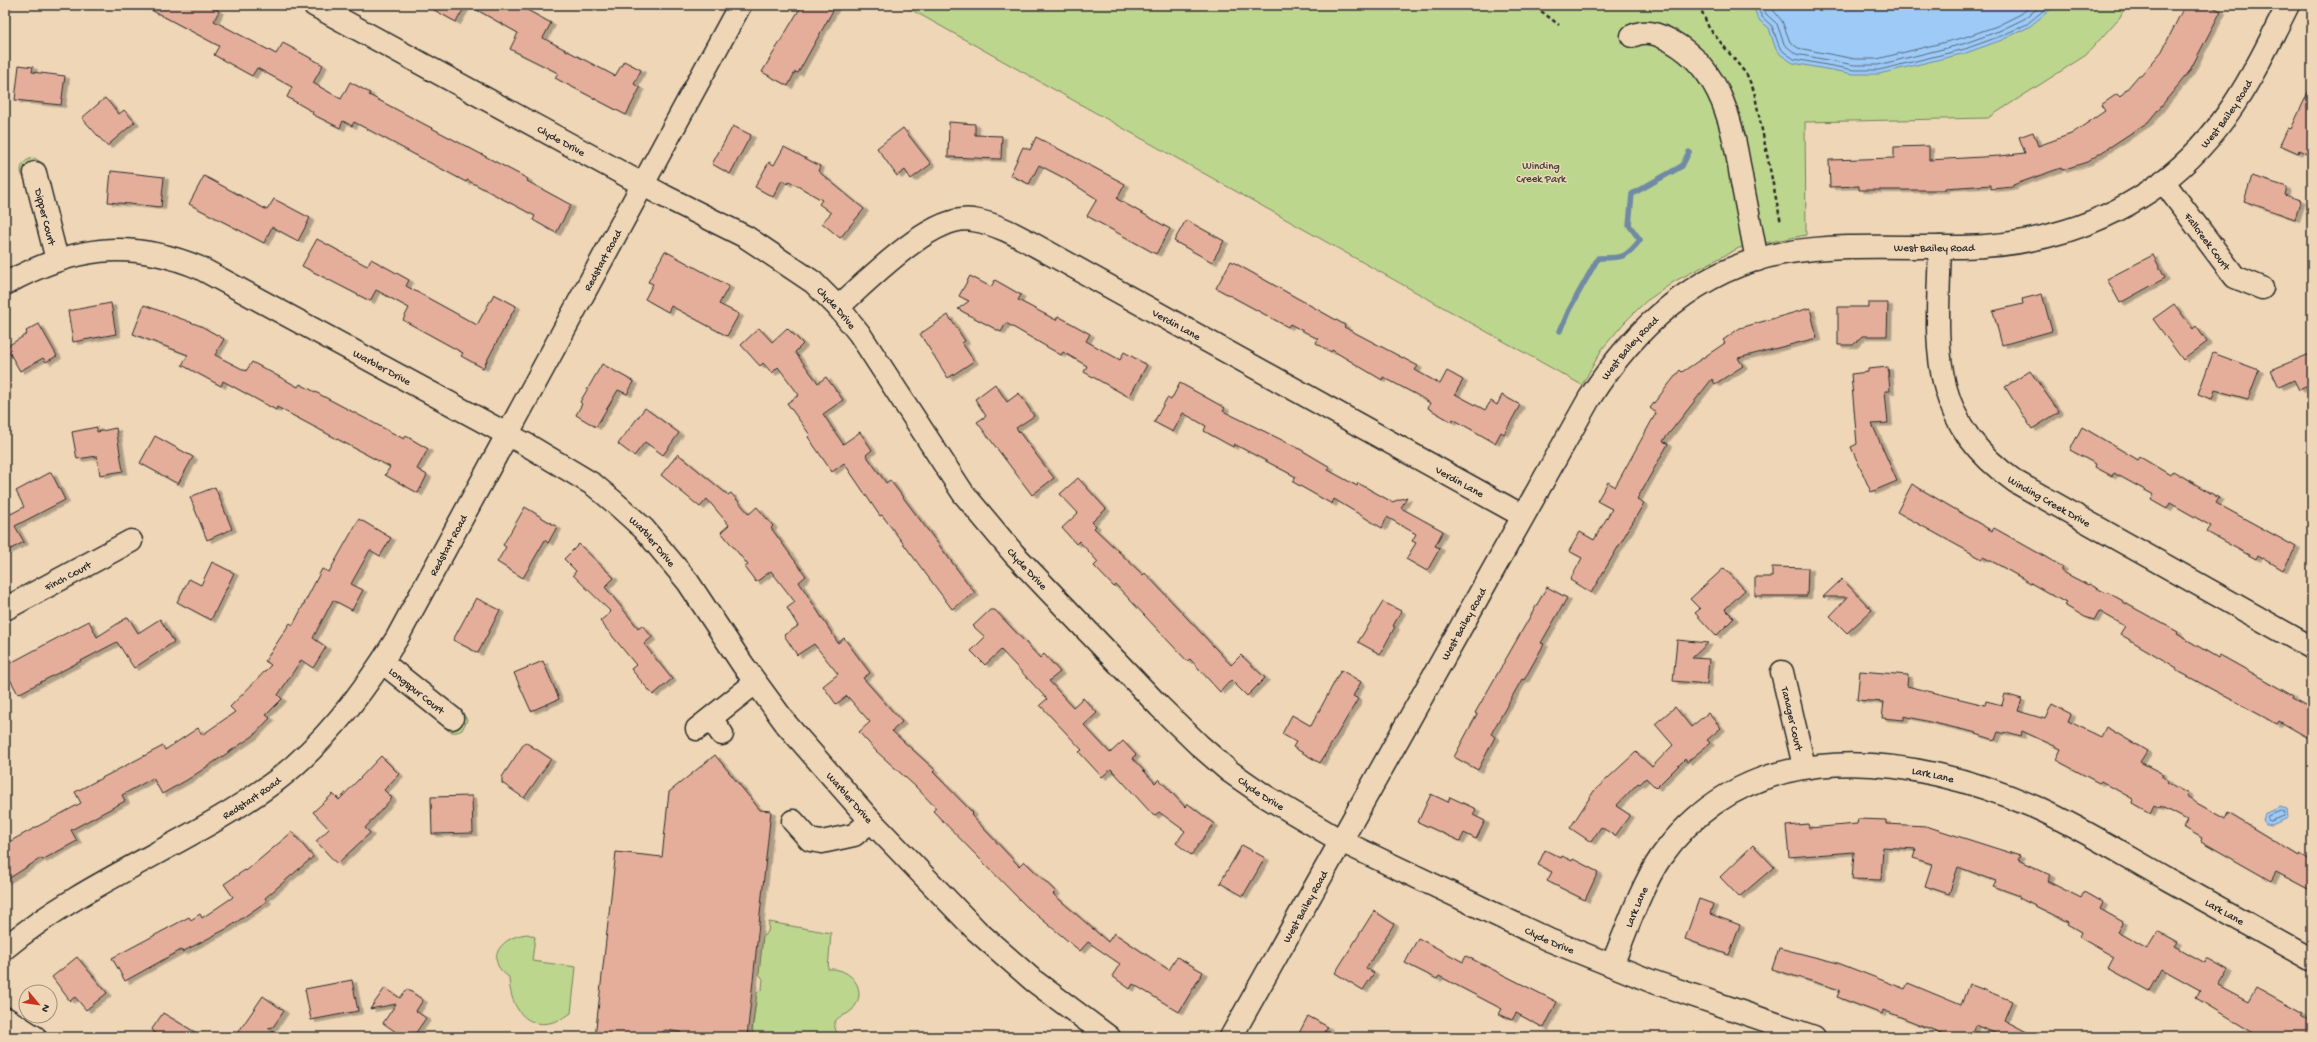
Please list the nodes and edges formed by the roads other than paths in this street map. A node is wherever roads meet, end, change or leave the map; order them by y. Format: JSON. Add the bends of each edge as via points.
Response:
{"nodes":[{"id":1,"x":314,"y":5,"type":"edge"},
{"id":2,"x":740,"y":5,"type":"edge"},
{"id":3,"x":2288,"y":5,"type":"edge"},
{"id":4,"x":1632,"y":36,"type":"dead end"},
{"id":5,"x":35,"y":173,"type":"dead end"},
{"id":6,"x":2163,"y":181,"type":"junction"},
{"id":7,"x":643,"y":184,"type":"junction"},
{"id":8,"x":1940,"y":247,"type":"junction"},
{"id":9,"x":57,"y":260,"type":"junction"},
{"id":10,"x":1757,"y":260,"type":"junction"},
{"id":11,"x":5,"y":284,"type":"edge"},
{"id":12,"x":2262,"y":288,"type":"dead end"},
{"id":13,"x":838,"y":307,"type":"junction"},
{"id":14,"x":509,"y":434,"type":"junction"},
{"id":15,"x":1522,"y":516,"type":"junction"},
{"id":16,"x":131,"y":541,"type":"dead end"},
{"id":17,"x":5,"y":609,"type":"edge"},
{"id":18,"x":2312,"y":648,"type":"edge"},
{"id":19,"x":382,"y":662,"type":"junction"},
{"id":20,"x":1782,"y":672,"type":"dead end"},
{"id":21,"x":755,"y":683,"type":"junction"},
{"id":22,"x":452,"y":718,"type":"dead end"},
{"id":23,"x":710,"y":727,"type":"dead end"},
{"id":24,"x":1804,"y":766,"type":"junction"},
{"id":25,"x":793,"y":821,"type":"dead end"},
{"id":26,"x":871,"y":821,"type":"junction"},
{"id":27,"x":1341,"y":841,"type":"junction"},
{"id":28,"x":5,"y":948,"type":"edge"},
{"id":29,"x":2312,"y":960,"type":"edge"},
{"id":30,"x":1612,"y":965,"type":"junction"},
{"id":31,"x":5,"y":1018,"type":"edge"},
{"id":32,"x":35,"y":1037,"type":"edge"},
{"id":33,"x":1109,"y":1037,"type":"edge"},
{"id":34,"x":1231,"y":1037,"type":"edge"},
{"id":35,"x":1814,"y":1037,"type":"edge"}],
"edges":[{"from":1,"to":7,"type":"street","name":"Clyde Drive"},
{"from":2,"to":7,"type":"street","name":"Redstart Road"},
{"from":3,"to":6,"type":"street","name":"West Bailey Road","via":[[2235,105],[2204,144]]},
{"from":4,"to":10,"type":"street","via":[[1639,32],[1649,33],[1662,36],[1676,44],[1698,63],[1717,91],[1732,123]]},
{"from":5,"to":9,"type":"street","name":"Dipper Court"},
{"from":6,"to":8,"type":"street","name":"West Bailey Road","via":[[2116,210],[2082,226],[2057,234],[2016,243]]},
{"from":6,"to":12,"type":"street","name":"Fallcreek Court","via":[[2235,277]]},
{"from":7,"to":13,"type":"street","name":"Clyde Drive","via":[[746,237],[813,282]]},
{"from":7,"to":14,"type":"street","name":"Redstart Road"},
{"from":8,"to":10,"type":"street","name":"West Bailey Road","via":[[1836,247],[1784,253]]},
{"from":8,"to":18,"type":"street","name":"Winding Creek Drive","via":[[1938,334],[1946,393],[1957,419],[1985,458],[2016,482]]},
{"from":9,"to":11,"type":"street","name":"Warbler Drive"},
{"from":9,"to":14,"type":"street","name":"Warbler Drive","via":[[83,253],[127,250],[157,253],[182,261],[200,268]]},
{"from":10,"to":15,"type":"street","name":"West Bailey Road","via":[[1697,286],[1664,309],[1636,336],[1608,370],[1589,399]]},
{"from":13,"to":15,"type":"street","name":"Verdin Lane","via":[[899,254],[946,222],[961,219],[987,223],[1049,253]]},
{"from":13,"to":27,"type":"street","name":"Clyde Drive","via":[[859,333],[963,493],[1014,554],[1199,745],[1229,771],[1265,796]]},
{"from":14,"to":19,"type":"street","name":"Redstart Road"},
{"from":14,"to":21,"type":"street","name":"Warbler Drive","via":[[594,486],[644,529],[688,582]]},
{"from":15,"to":27,"type":"street","name":"West Bailey Road"},
{"from":16,"to":17,"type":"street","name":"Finch Court"},
{"from":19,"to":22,"type":"street","name":"Longspur Court"},
{"from":19,"to":28,"type":"street","name":"Redstart Road","via":[[339,720],[278,779],[202,828],[63,904]]},
{"from":20,"to":24,"type":"street","name":"Tanager Court"},
{"from":21,"to":23,"type":"street"},
{"from":21,"to":26,"type":"street","name":"Warbler Drive","via":[[787,725]]},
{"from":24,"to":29,"type":"street","name":"Lark Lane","via":[[1843,763],[1894,767],[1957,780],[2018,800],[2051,815]]},
{"from":24,"to":30,"type":"street","name":"Lark Lane","via":[[1776,772],[1736,789],[1690,825],[1660,858]]},
{"from":25,"to":26,"type":"street","via":[[810,840],[822,842],[854,835]]},
{"from":26,"to":33,"type":"street","name":"Warbler Drive","via":[[977,930],[1034,981]]},
{"from":27,"to":30,"type":"street","name":"Clyde Drive","via":[[1549,940]]},
{"from":27,"to":34,"type":"street","name":"West Bailey Road"},
{"from":30,"to":35,"type":"street","name":"Clyde Drive","via":[[1692,996]]},
{"from":31,"to":32,"type":"street"}]}
